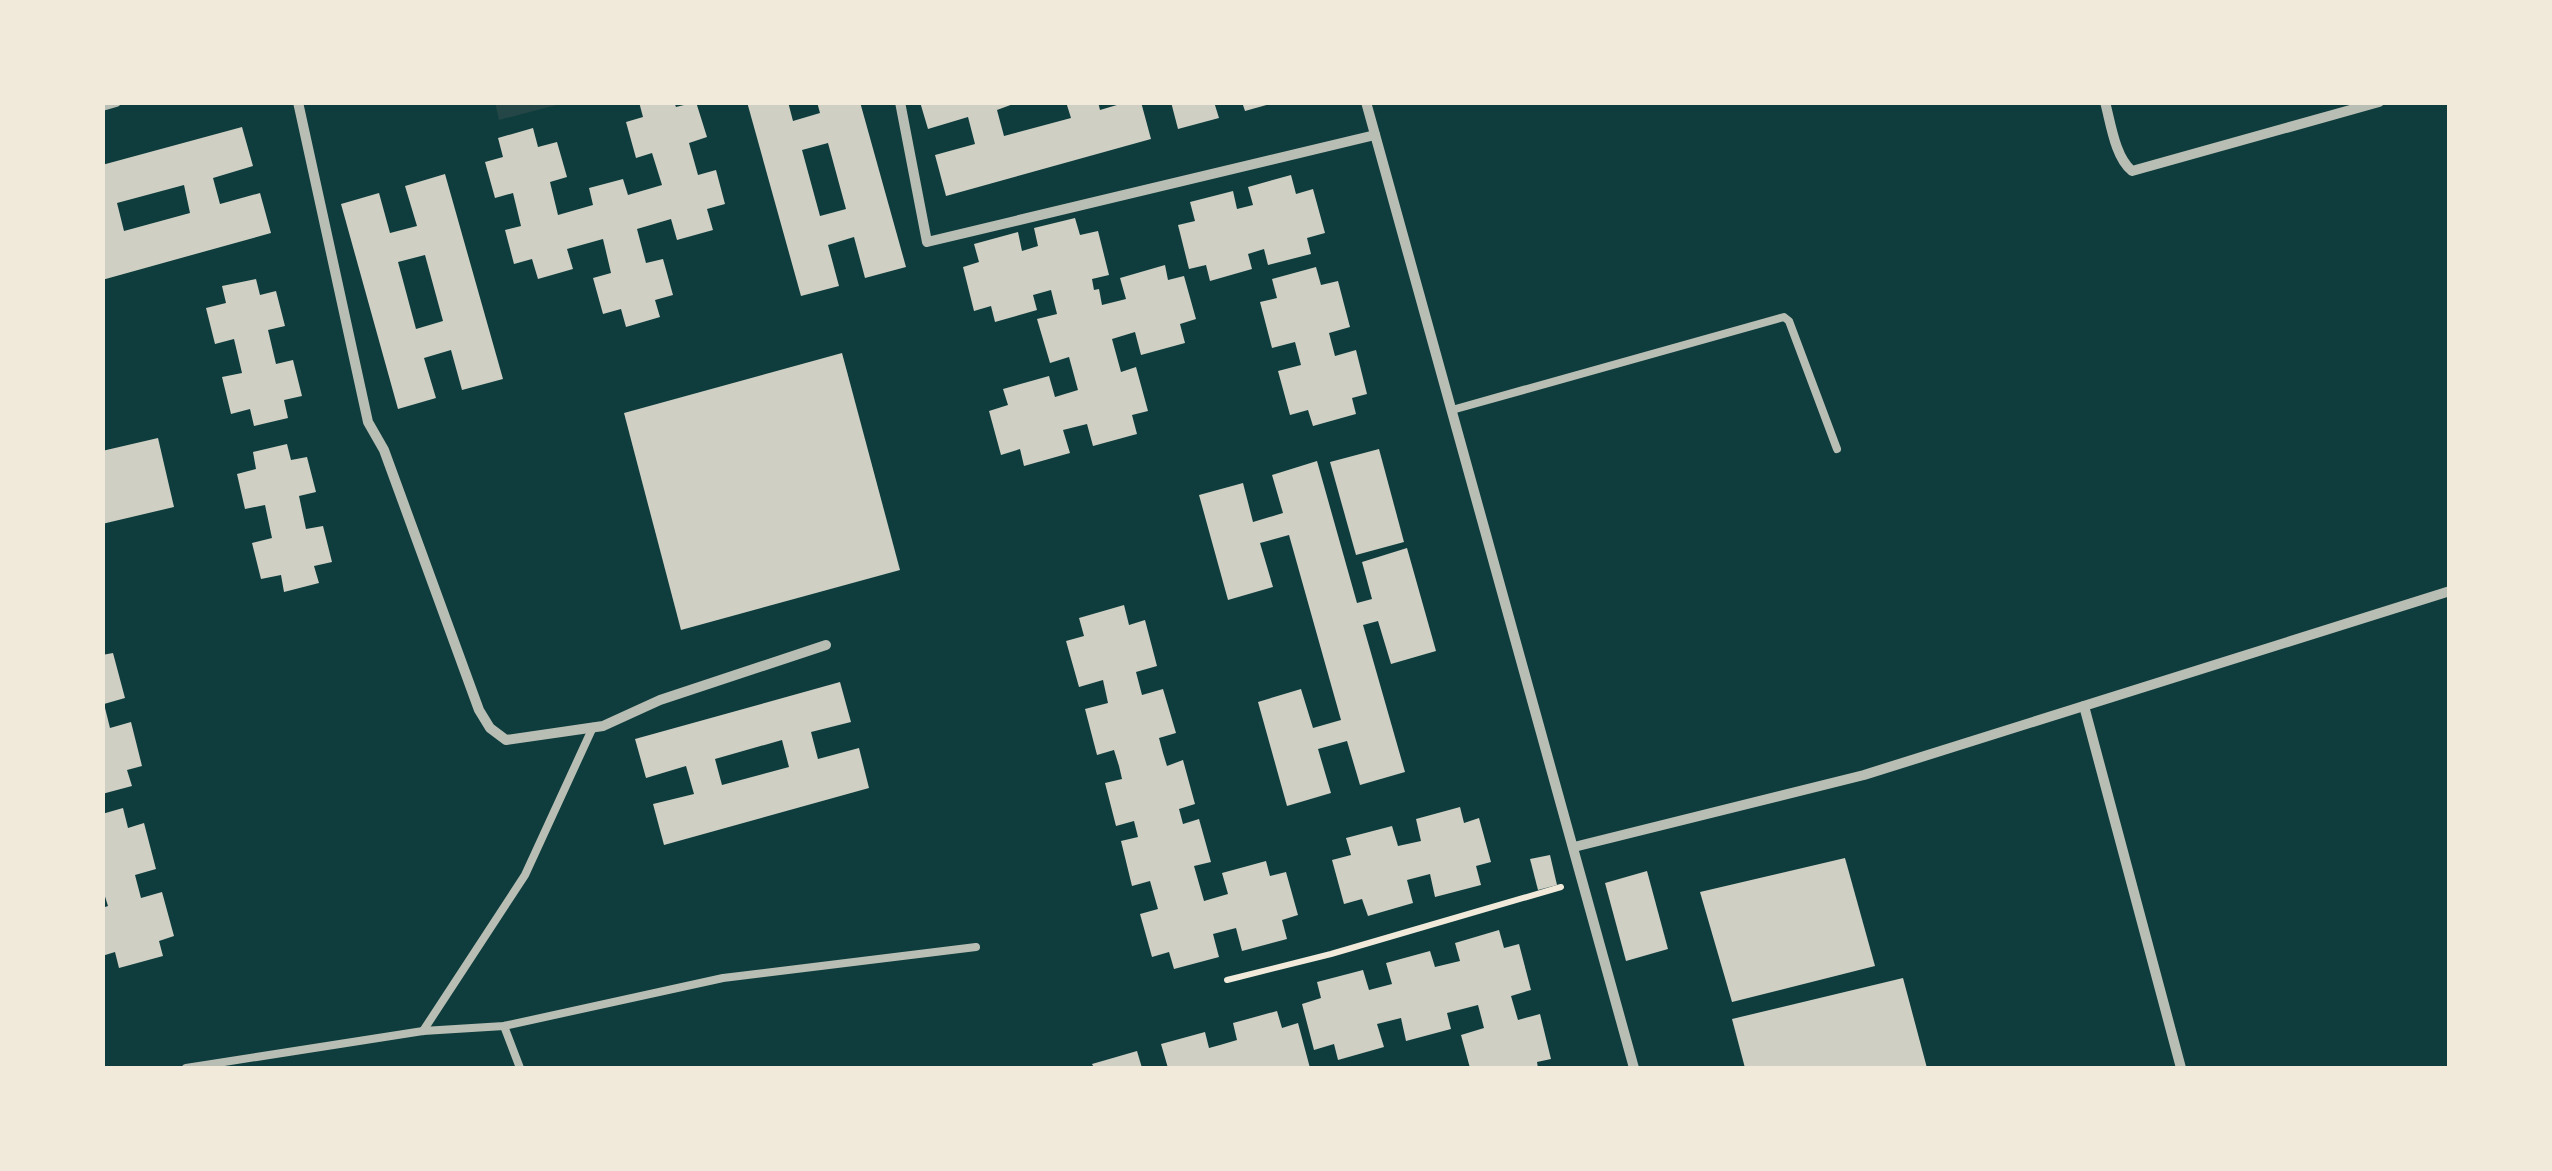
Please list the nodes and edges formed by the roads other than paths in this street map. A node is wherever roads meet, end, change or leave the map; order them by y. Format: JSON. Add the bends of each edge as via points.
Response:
{"nodes":[{"id":1,"x":116,"y":102,"type":"edge"},
{"id":2,"x":298,"y":102,"type":"edge"},
{"id":3,"x":900,"y":102,"type":"edge"},
{"id":4,"x":1366,"y":102,"type":"edge"},
{"id":5,"x":2105,"y":102,"type":"edge"},
{"id":6,"x":2379,"y":102,"type":"edge"},
{"id":7,"x":102,"y":106,"type":"edge"},
{"id":8,"x":1375,"y":134,"type":"junction"},
{"id":9,"x":1452,"y":410,"type":"junction"},
{"id":10,"x":1837,"y":449,"type":"dead end"},
{"id":11,"x":2450,"y":591,"type":"edge"},
{"id":12,"x":826,"y":645,"type":"dead end"},
{"id":13,"x":2084,"y":706,"type":"junction"},
{"id":14,"x":593,"y":727,"type":"junction"},
{"id":15,"x":1574,"y":846,"type":"junction"},
{"id":16,"x":976,"y":947,"type":"dead end"},
{"id":17,"x":504,"y":1026,"type":"junction"},
{"id":18,"x":424,"y":1031,"type":"junction"},
{"id":19,"x":186,"y":1068,"type":"edge"},
{"id":20,"x":520,"y":1068,"type":"edge"},
{"id":21,"x":1634,"y":1068,"type":"edge"},
{"id":22,"x":2181,"y":1068,"type":"edge"}],
"edges":[{"from":1,"to":7,"type":"street"},
{"from":2,"to":14,"type":"street","via":[[368,422],[479,710],[506,740]]},
{"from":3,"to":8,"type":"street","via":[[928,242]]},
{"from":4,"to":8,"type":"street"},
{"from":5,"to":6,"type":"street","via":[[2122,160],[2132,171]]},
{"from":8,"to":9,"type":"street"},
{"from":9,"to":10,"type":"lane","via":[[1784,317]]},
{"from":9,"to":15,"type":"street"},
{"from":11,"to":13,"type":"street"},
{"from":12,"to":14,"type":"street"},
{"from":13,"to":15,"type":"street","via":[[1864,775]]},
{"from":13,"to":22,"type":"street"},
{"from":14,"to":18,"type":"lane","via":[[525,875]]},
{"from":15,"to":21,"type":"street"},
{"from":16,"to":17,"type":"lane","via":[[723,978]]},
{"from":17,"to":18,"type":"lane"},
{"from":17,"to":20,"type":"lane"},
{"from":18,"to":19,"type":"lane"}]}
